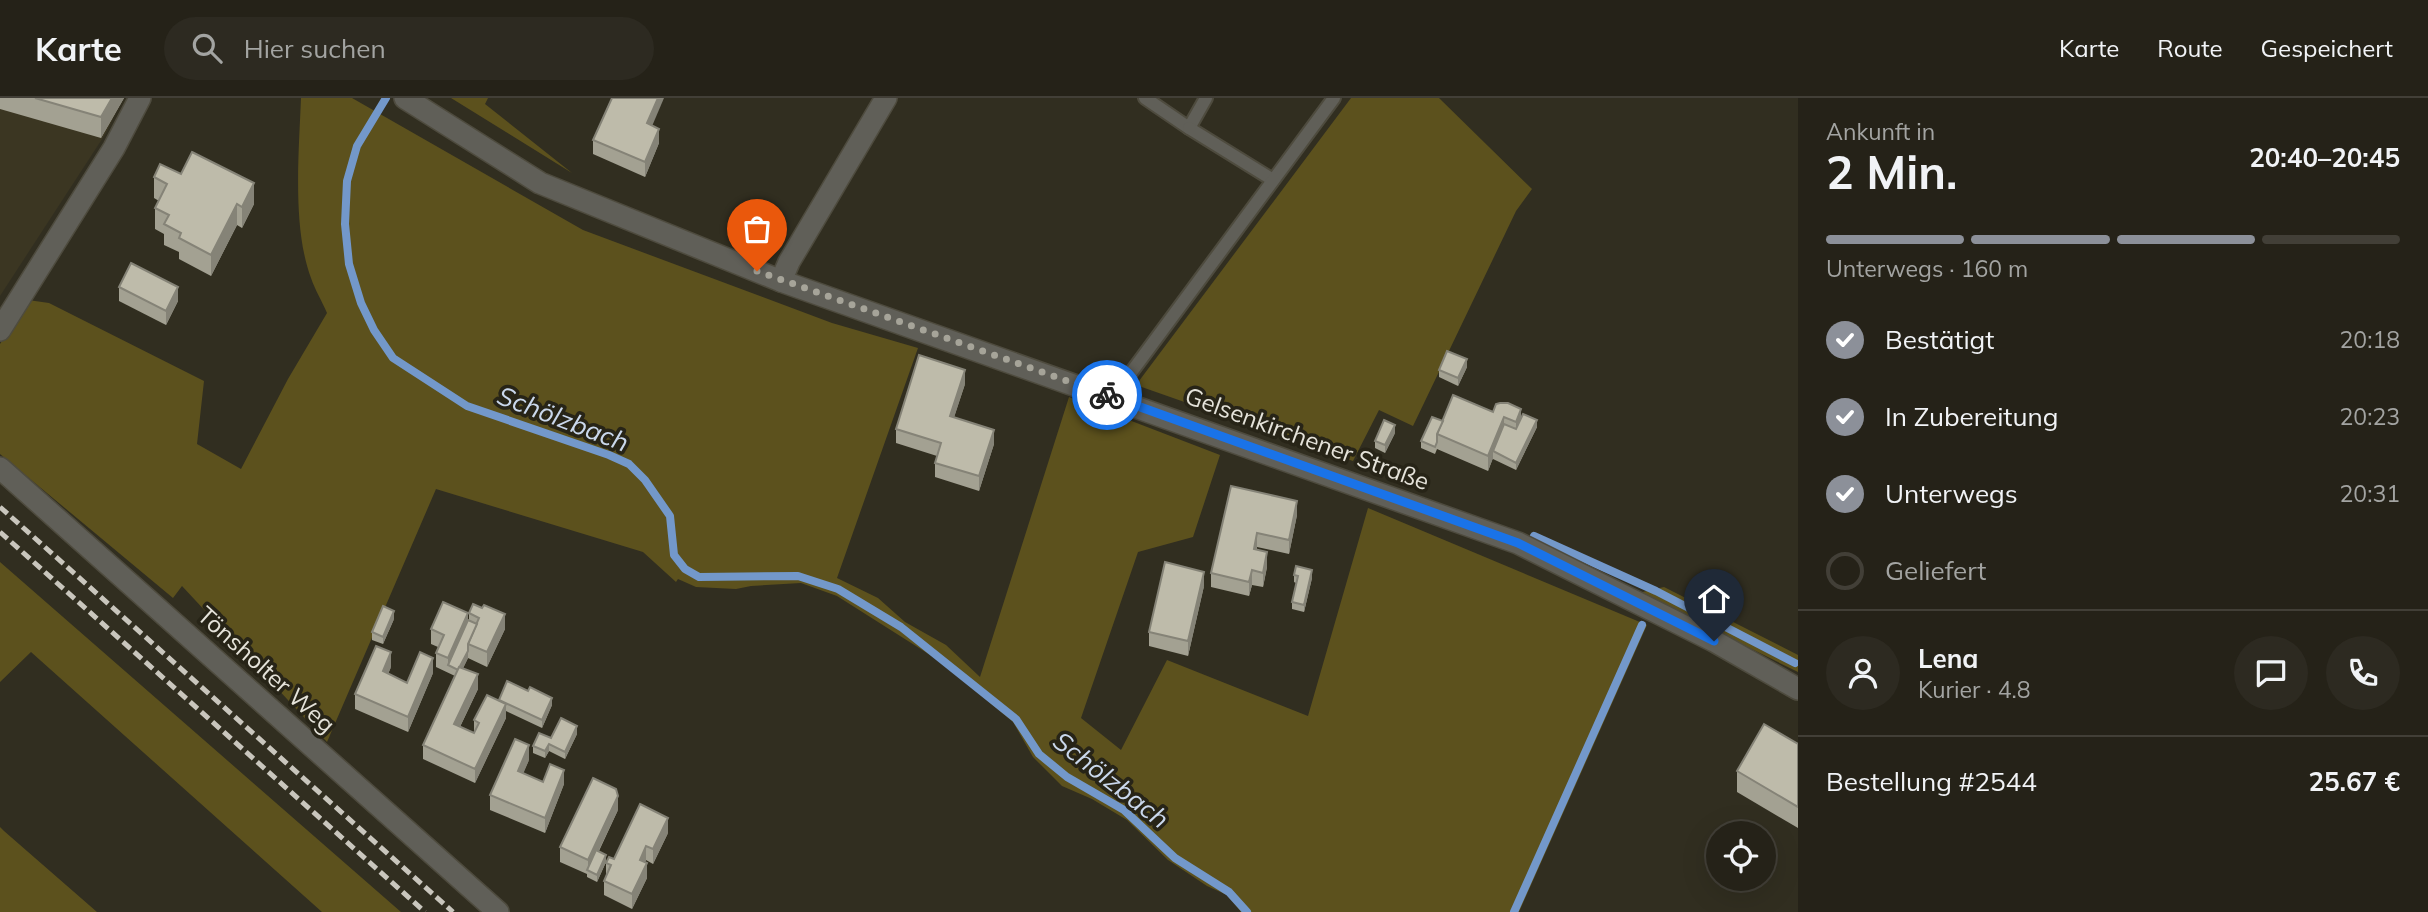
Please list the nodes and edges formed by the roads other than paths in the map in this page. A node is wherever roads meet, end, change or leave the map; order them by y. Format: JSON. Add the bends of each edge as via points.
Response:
{"nodes":[{"id":1,"x":140,"y":98,"type":"edge"},
{"id":2,"x":887,"y":98,"type":"edge"},
{"id":3,"x":1145,"y":98,"type":"edge"},
{"id":4,"x":1206,"y":98,"type":"edge"},
{"id":5,"x":1334,"y":98,"type":"edge"},
{"id":6,"x":413,"y":103,"type":"edge"},
{"id":7,"x":1189,"y":128,"type":"junction"},
{"id":8,"x":1273,"y":180,"type":"junction"},
{"id":9,"x":781,"y":281,"type":"junction"},
{"id":10,"x":0,"y":330,"type":"edge"},
{"id":11,"x":1113,"y":397,"type":"junction"},
{"id":12,"x":0,"y":468,"type":"edge"},
{"id":13,"x":1798,"y":689,"type":"edge"},
{"id":14,"x":498,"y":912,"type":"edge"}],
"edges":[{"from":1,"to":10,"type":"street","via":[[114,148]]},
{"from":2,"to":9,"type":"street"},
{"from":3,"to":7,"type":"lane"},
{"from":4,"to":7,"type":"lane"},
{"from":5,"to":8,"type":"lane"},
{"from":6,"to":9,"type":"street","name":"Gelsenkirchener Straße","via":[[540,183]]},
{"from":7,"to":8,"type":"lane"},
{"from":8,"to":11,"type":"lane"},
{"from":9,"to":11,"type":"street","name":"Gelsenkirchener Straße"},
{"from":11,"to":13,"type":"street","name":"Gelsenkirchener Straße","via":[[1518,543],[1714,641]]},
{"from":12,"to":14,"type":"street","name":"Tönsholter Weg"}]}
